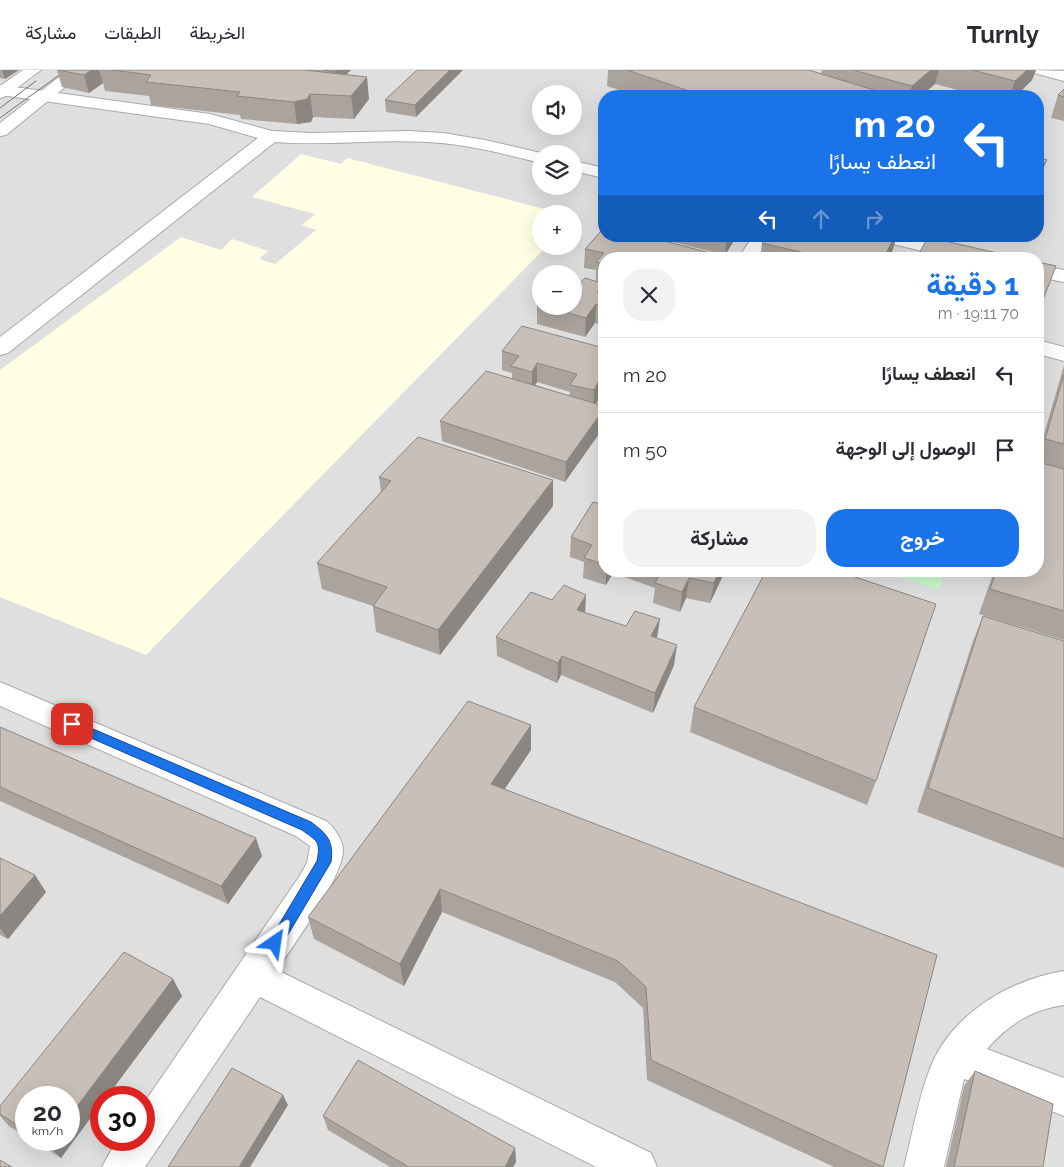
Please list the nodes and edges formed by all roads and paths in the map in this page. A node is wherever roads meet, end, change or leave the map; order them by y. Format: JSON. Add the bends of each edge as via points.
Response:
{"nodes":[{"id":1,"x":32,"y":70,"type":"edge"},
{"id":2,"x":78,"y":70,"type":"edge"},
{"id":3,"x":1040,"y":70,"type":"edge"},
{"id":4,"x":1064,"y":76,"type":"edge"},
{"id":5,"x":1,"y":91,"type":"edge"},
{"id":6,"x":44,"y":95,"type":"junction"},
{"id":7,"x":0,"y":131,"type":"edge"},
{"id":8,"x":271,"y":136,"type":"junction"},
{"id":9,"x":532,"y":156,"type":"edge"},
{"id":10,"x":582,"y":168,"type":"edge"},
{"id":11,"x":598,"y":172,"type":"edge"},
{"id":12,"x":909,"y":242,"type":"edge"},
{"id":13,"x":953,"y":252,"type":"edge"},
{"id":14,"x":1044,"y":271,"type":"edge"},
{"id":15,"x":1064,"y":276,"type":"edge"},
{"id":16,"x":0,"y":348,"type":"edge"},
{"id":17,"x":1044,"y":349,"type":"edge"},
{"id":18,"x":1064,"y":354,"type":"edge"},
{"id":19,"x":0,"y":693,"type":"edge"},
{"id":20,"x":254,"y":976,"type":"junction"},
{"id":21,"x":1064,"y":988,"type":"edge"},
{"id":22,"x":955,"y":1058,"type":"junction"},
{"id":23,"x":1064,"y":1097,"type":"edge"},
{"id":24,"x":155,"y":1119,"type":"edge"},
{"id":25,"x":133,"y":1151,"type":"edge"},
{"id":26,"x":122,"y":1167,"type":"edge"},
{"id":27,"x":637,"y":1167,"type":"edge"},
{"id":28,"x":924,"y":1167,"type":"edge"}],
"edges":[{"from":1,"to":5,"type":"street"},
{"from":2,"to":6,"type":"street"},
{"from":3,"to":4,"type":"street"},
{"from":5,"to":6,"type":"street"},
{"from":6,"to":7,"type":"street"},
{"from":6,"to":8,"type":"street","via":[[210,120]]},
{"from":8,"to":9,"type":"street","via":[[320,140],[428,137]]},
{"from":8,"to":16,"type":"street"},
{"from":10,"to":11,"type":"street"},
{"from":12,"to":13,"type":"street"},
{"from":14,"to":15,"type":"street"},
{"from":17,"to":18,"type":"street"},
{"from":19,"to":20,"type":"street","via":[[306,826],[322,837],[326,848],[324,862]]},
{"from":20,"to":24,"type":"street"},
{"from":20,"to":27,"type":"street"},
{"from":21,"to":22,"type":"street","via":[[1046,990],[1007,1005]]},
{"from":22,"to":23,"type":"street","via":[[996,1070]]},
{"from":22,"to":28,"type":"street","via":[[946,1075]]},
{"from":25,"to":26,"type":"street"}]}
